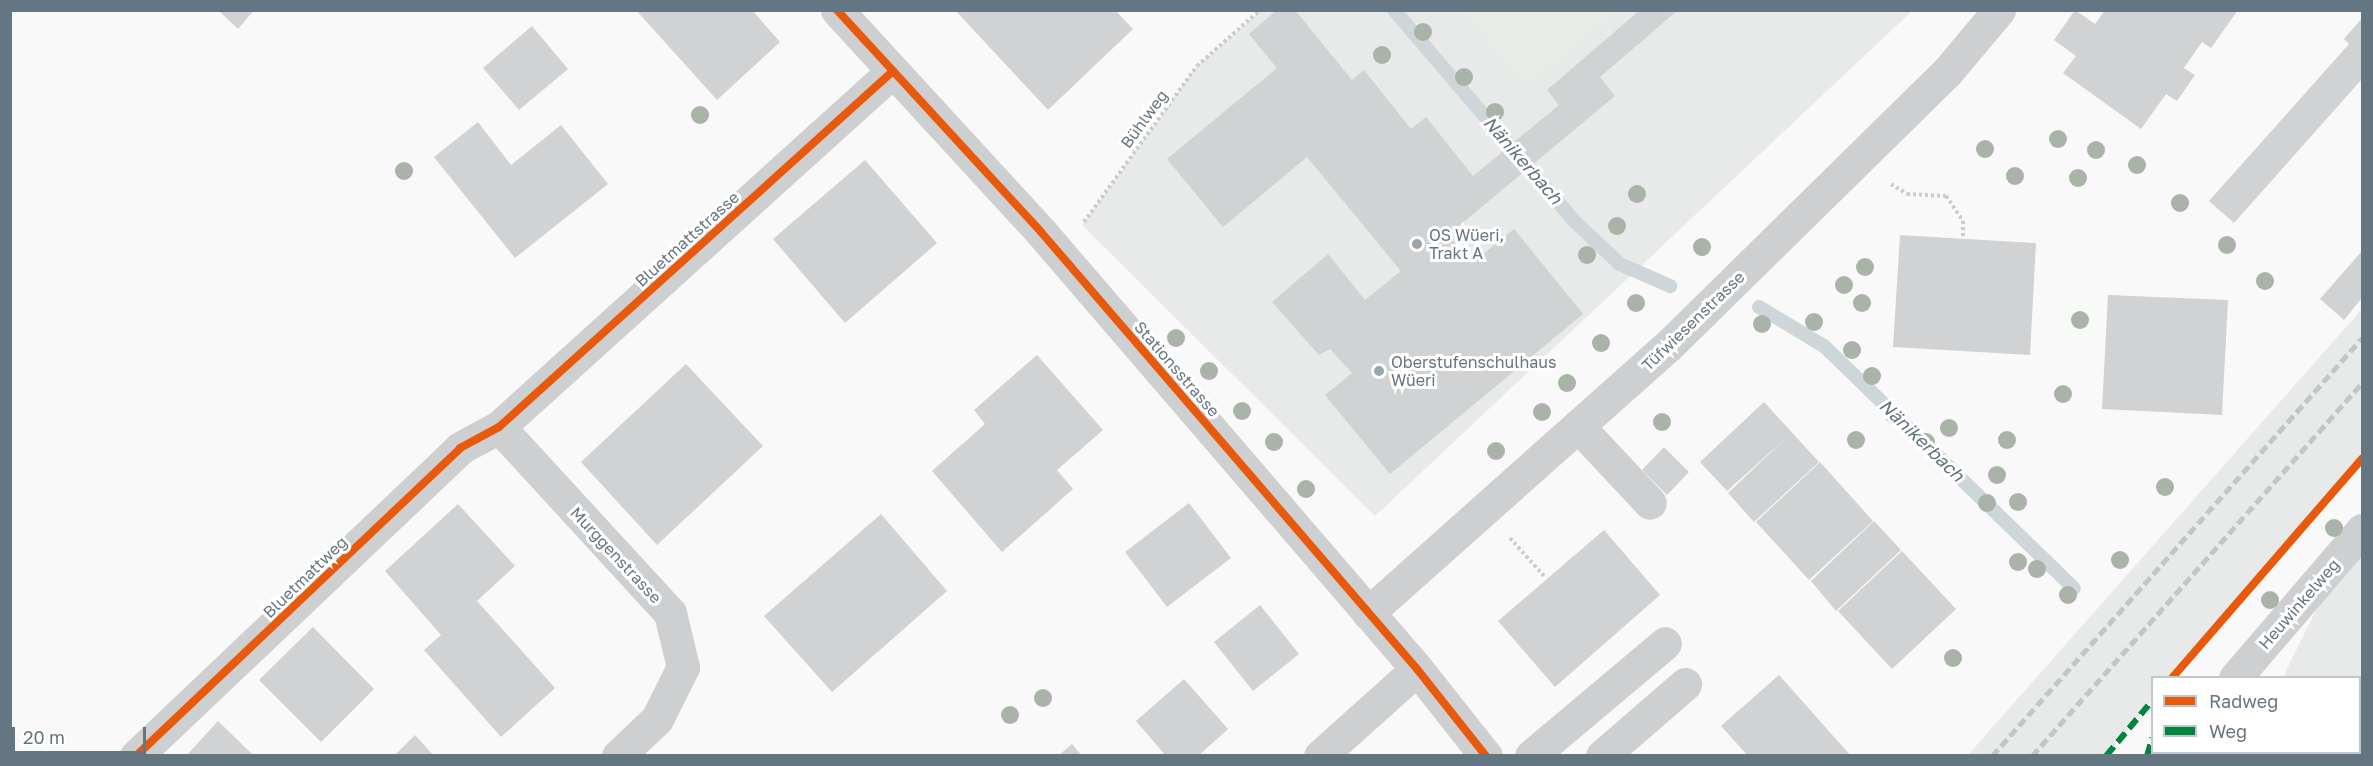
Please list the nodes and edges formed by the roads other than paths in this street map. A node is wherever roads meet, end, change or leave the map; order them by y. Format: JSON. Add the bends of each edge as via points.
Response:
{"nodes":[{"id":1,"x":837,"y":10,"type":"edge"},
{"id":2,"x":2000,"y":10,"type":"edge"},
{"id":3,"x":893,"y":71,"type":"junction"},
{"id":4,"x":1578,"y":426,"type":"junction"},
{"id":5,"x":499,"y":427,"type":"junction"},
{"id":6,"x":1650,"y":503,"type":"dead end"},
{"id":7,"x":2362,"y":530,"type":"edge"},
{"id":8,"x":1368,"y":613,"type":"junction"},
{"id":9,"x":1665,"y":643,"type":"dead end"},
{"id":10,"x":1417,"y":669,"type":"junction"},
{"id":11,"x":2237,"y":676,"type":"edge"},
{"id":12,"x":1685,"y":684,"type":"dead end"},
{"id":13,"x":136,"y":756,"type":"edge"},
{"id":14,"x":618,"y":756,"type":"edge"},
{"id":15,"x":1320,"y":756,"type":"edge"},
{"id":16,"x":1486,"y":756,"type":"edge"},
{"id":17,"x":1531,"y":756,"type":"edge"},
{"id":18,"x":1602,"y":756,"type":"edge"}],
"edges":[{"from":1,"to":3,"type":"street","name":"Stationsstrasse"},
{"from":2,"to":4,"type":"street","name":"Tüfwiesenstrasse","via":[[1947,72],[1880,139],[1668,346]]},
{"from":3,"to":5,"type":"street","name":"Bluetmattstrasse"},
{"from":3,"to":8,"type":"street","name":"Stationsstrasse","via":[[1056,249]]},
{"from":4,"to":6,"type":"street"},
{"from":4,"to":8,"type":"street","name":"Tüfwiesenstrasse"},
{"from":5,"to":13,"type":"street","name":"Bluetmattweg","via":[[460,448]]},
{"from":5,"to":14,"type":"street","name":"Murggenstrasse","via":[[670,613],[683,667],[657,719]]},
{"from":7,"to":11,"type":"street","name":"Heuwinkelweg"},
{"from":8,"to":10,"type":"street","name":"Stationsstrasse"},
{"from":9,"to":17,"type":"street"},
{"from":10,"to":15,"type":"street"},
{"from":10,"to":16,"type":"street","name":"Stationsstrasse"},
{"from":12,"to":18,"type":"street"}]}
